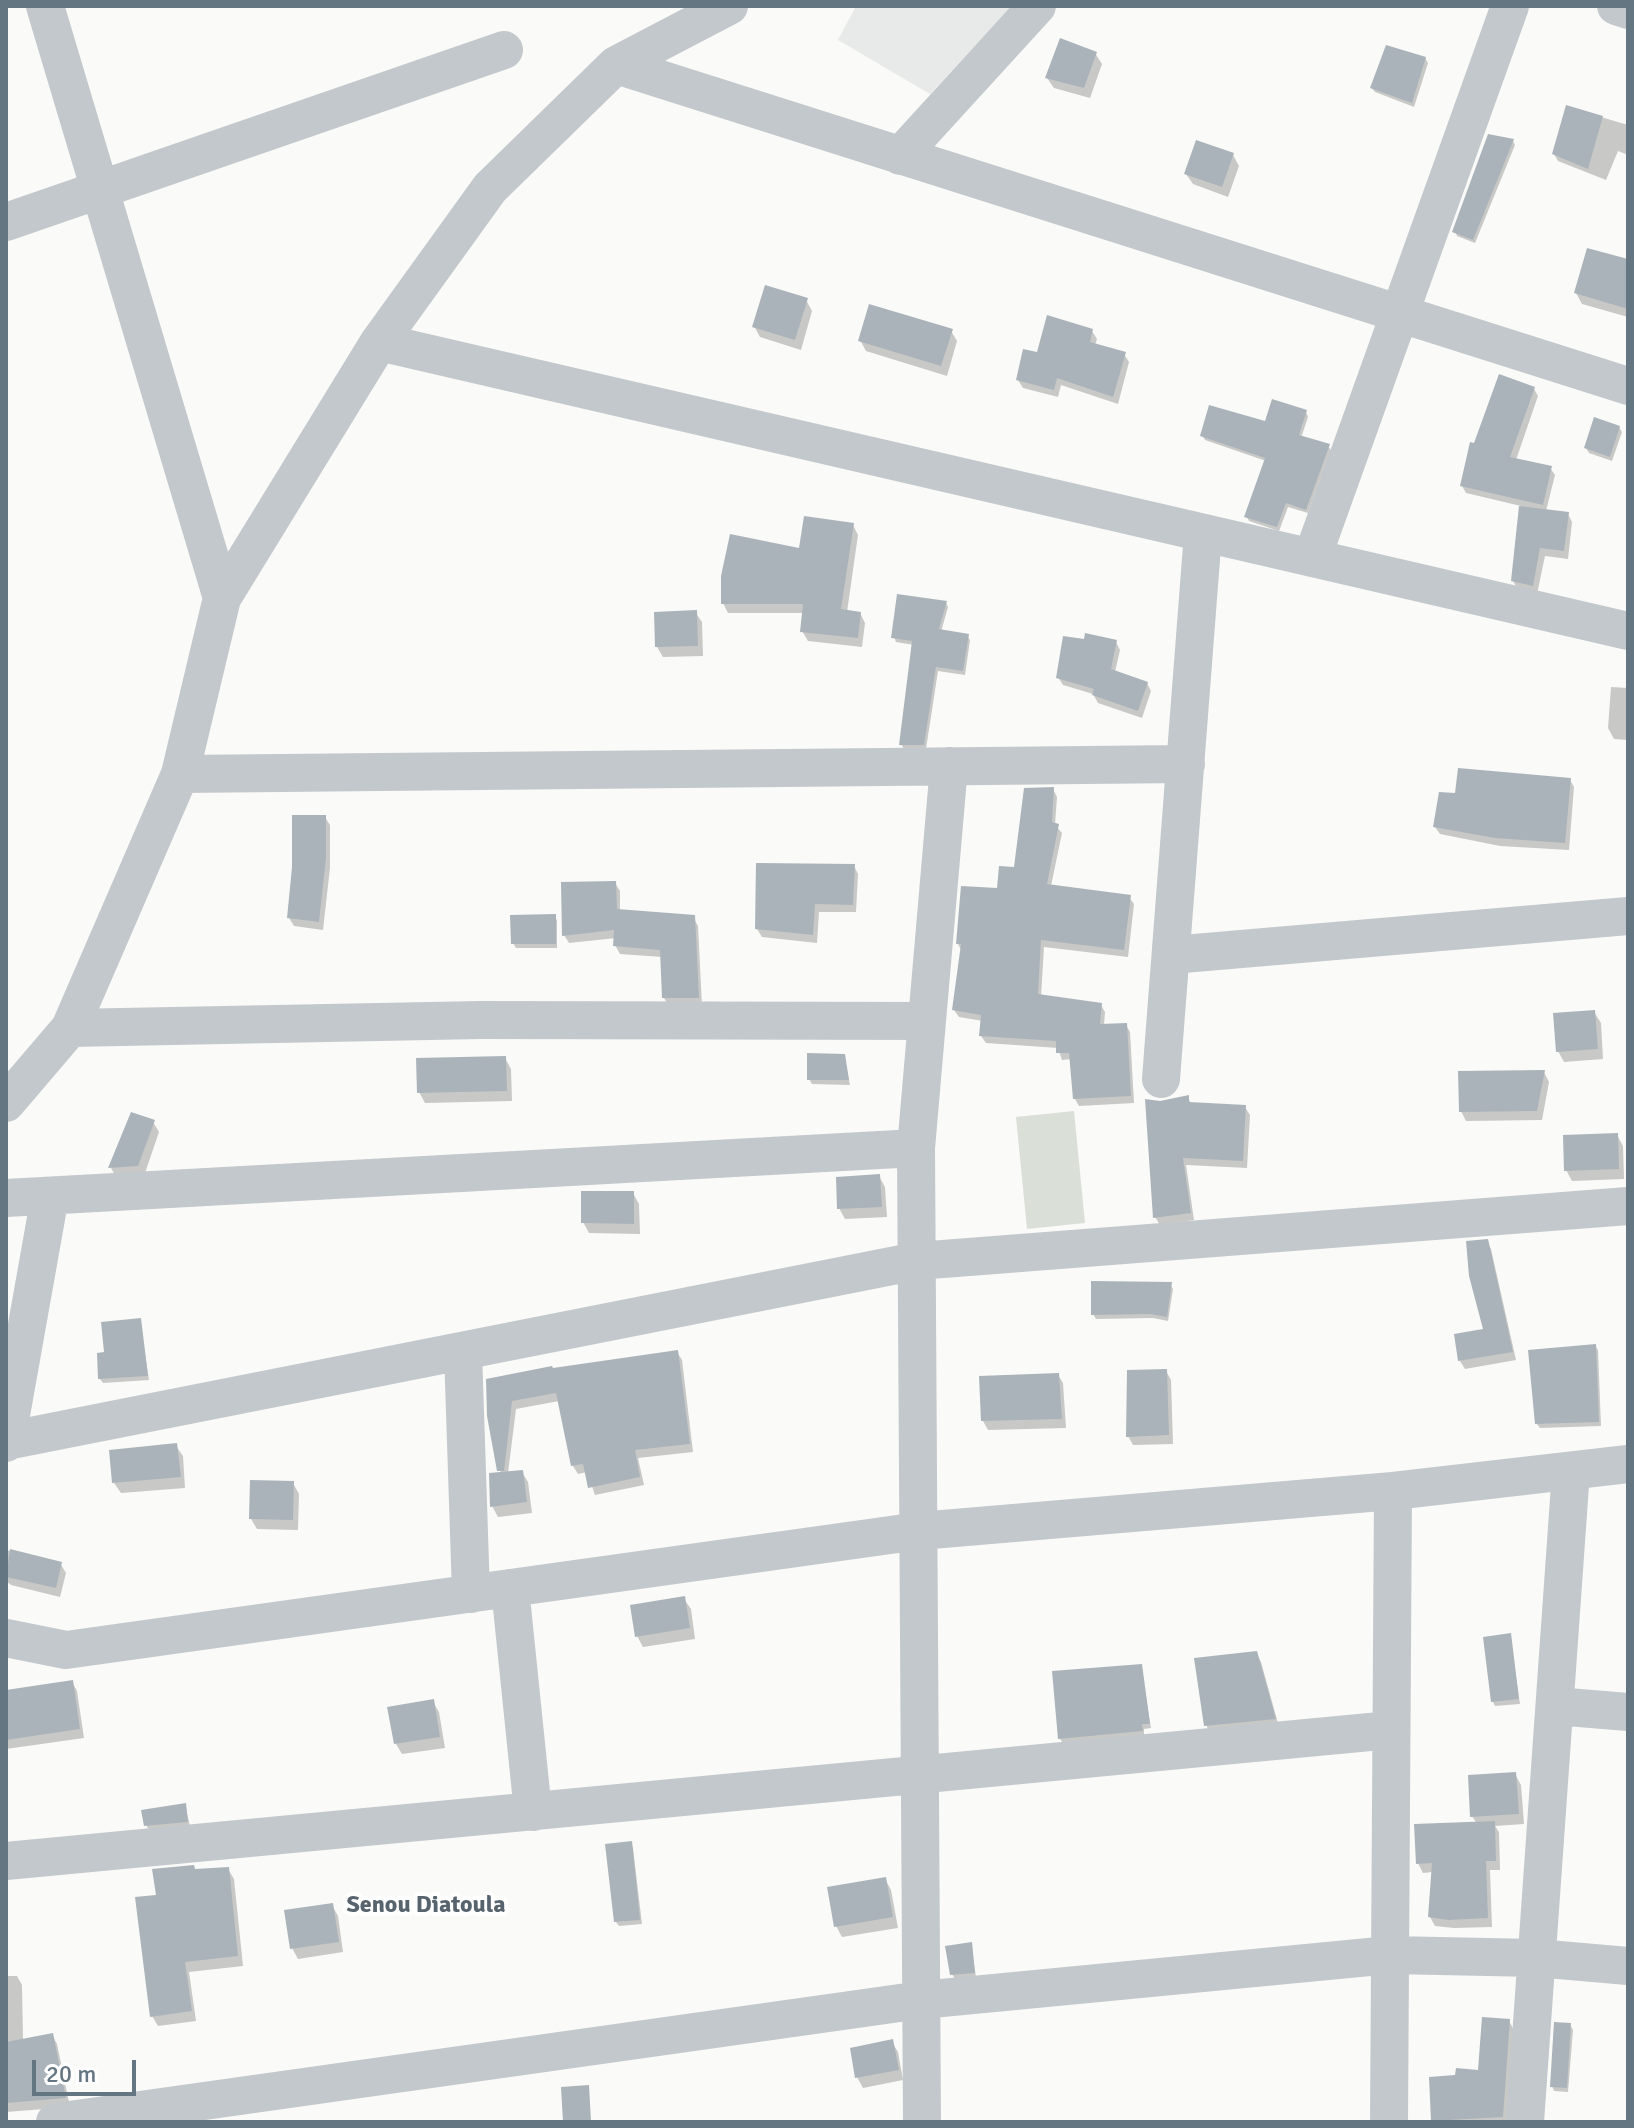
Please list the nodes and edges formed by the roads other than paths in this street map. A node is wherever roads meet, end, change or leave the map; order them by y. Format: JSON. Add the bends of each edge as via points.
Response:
{"nodes":[{"id":1,"x":45,"y":6,"type":"edge"},
{"id":2,"x":729,"y":6,"type":"edge"},
{"id":3,"x":1037,"y":6,"type":"edge"},
{"id":4,"x":1510,"y":6,"type":"edge"},
{"id":5,"x":1616,"y":6,"type":"edge"},
{"id":6,"x":1628,"y":10,"type":"edge"},
{"id":7,"x":504,"y":50,"type":"dead end"},
{"id":8,"x":616,"y":65,"type":"junction"},
{"id":9,"x":900,"y":156,"type":"junction"},
{"id":10,"x":100,"y":189,"type":"junction"},
{"id":11,"x":6,"y":222,"type":"edge"},
{"id":12,"x":1398,"y":313,"type":"junction"},
{"id":13,"x":379,"y":342,"type":"junction"},
{"id":14,"x":1628,"y":386,"type":"edge"},
{"id":15,"x":1203,"y":533,"type":"junction"},
{"id":16,"x":1312,"y":558,"type":"junction"},
{"id":17,"x":222,"y":598,"type":"junction"},
{"id":18,"x":1628,"y":631,"type":"edge"},
{"id":19,"x":1186,"y":764,"type":"junction"},
{"id":20,"x":949,"y":766,"type":"junction"},
{"id":21,"x":180,"y":774,"type":"junction"},
{"id":22,"x":1628,"y":916,"type":"edge"},
{"id":23,"x":1171,"y":955,"type":"junction"},
{"id":24,"x":927,"y":1021,"type":"junction"},
{"id":25,"x":70,"y":1028,"type":"junction"},
{"id":26,"x":1161,"y":1079,"type":"dead end"},
{"id":27,"x":6,"y":1103,"type":"edge"},
{"id":28,"x":916,"y":1148,"type":"junction"},
{"id":29,"x":50,"y":1196,"type":"junction"},
{"id":30,"x":6,"y":1198,"type":"edge"},
{"id":31,"x":1628,"y":1206,"type":"edge"},
{"id":32,"x":917,"y":1261,"type":"junction"},
{"id":33,"x":463,"y":1351,"type":"junction"},
{"id":34,"x":6,"y":1442,"type":"edge"},
{"id":35,"x":1628,"y":1464,"type":"edge"},
{"id":36,"x":1571,"y":1471,"type":"junction"},
{"id":37,"x":1393,"y":1491,"type":"junction"},
{"id":38,"x":919,"y":1531,"type":"junction"},
{"id":39,"x":510,"y":1588,"type":"junction"},
{"id":40,"x":471,"y":1594,"type":"junction"},
{"id":41,"x":6,"y":1638,"type":"edge"},
{"id":42,"x":1555,"y":1706,"type":"junction"},
{"id":43,"x":1628,"y":1712,"type":"edge"},
{"id":44,"x":1391,"y":1730,"type":"junction"},
{"id":45,"x":920,"y":1775,"type":"junction"},
{"id":46,"x":533,"y":1812,"type":"junction"},
{"id":47,"x":6,"y":1861,"type":"edge"},
{"id":48,"x":1390,"y":1955,"type":"junction"},
{"id":49,"x":1536,"y":1958,"type":"junction"},
{"id":50,"x":1628,"y":1966,"type":"edge"},
{"id":51,"x":921,"y":2000,"type":"junction"},
{"id":52,"x":55,"y":2122,"type":"edge"},
{"id":53,"x":922,"y":2122,"type":"edge"},
{"id":54,"x":1389,"y":2122,"type":"edge"},
{"id":55,"x":1525,"y":2122,"type":"edge"}],
"edges":[{"from":1,"to":10,"type":"street"},
{"from":2,"to":8,"type":"street"},
{"from":3,"to":9,"type":"street"},
{"from":4,"to":12,"type":"street"},
{"from":5,"to":6,"type":"street"},
{"from":7,"to":10,"type":"street"},
{"from":8,"to":9,"type":"street"},
{"from":8,"to":13,"type":"street","via":[[490,188]]},
{"from":9,"to":12,"type":"street"},
{"from":10,"to":11,"type":"street"},
{"from":10,"to":17,"type":"street"},
{"from":12,"to":14,"type":"street"},
{"from":12,"to":16,"type":"street"},
{"from":13,"to":15,"type":"street"},
{"from":13,"to":17,"type":"street"},
{"from":15,"to":16,"type":"street"},
{"from":15,"to":19,"type":"street"},
{"from":16,"to":18,"type":"street"},
{"from":17,"to":21,"type":"street"},
{"from":19,"to":20,"type":"street"},
{"from":19,"to":23,"type":"street"},
{"from":20,"to":21,"type":"street"},
{"from":20,"to":24,"type":"street"},
{"from":21,"to":25,"type":"street"},
{"from":22,"to":23,"type":"street"},
{"from":23,"to":26,"type":"street"},
{"from":24,"to":25,"type":"street","via":[[481,1020]]},
{"from":24,"to":28,"type":"street"},
{"from":25,"to":27,"type":"street"},
{"from":28,"to":29,"type":"street"},
{"from":28,"to":32,"type":"street"},
{"from":29,"to":30,"type":"street"},
{"from":29,"to":34,"type":"street"},
{"from":31,"to":32,"type":"street"},
{"from":32,"to":33,"type":"street"},
{"from":32,"to":38,"type":"street"},
{"from":33,"to":34,"type":"street"},
{"from":33,"to":40,"type":"street"},
{"from":35,"to":36,"type":"street"},
{"from":36,"to":37,"type":"street"},
{"from":36,"to":42,"type":"street"},
{"from":37,"to":38,"type":"street"},
{"from":37,"to":44,"type":"street"},
{"from":38,"to":39,"type":"street"},
{"from":38,"to":45,"type":"street"},
{"from":39,"to":40,"type":"street"},
{"from":39,"to":46,"type":"street"},
{"from":40,"to":41,"type":"street","via":[[66,1650]]},
{"from":42,"to":43,"type":"street"},
{"from":42,"to":49,"type":"street"},
{"from":44,"to":45,"type":"street"},
{"from":44,"to":48,"type":"street"},
{"from":45,"to":46,"type":"street"},
{"from":45,"to":51,"type":"street"},
{"from":46,"to":47,"type":"street"},
{"from":48,"to":49,"type":"street"},
{"from":48,"to":51,"type":"street"},
{"from":48,"to":54,"type":"street"},
{"from":49,"to":50,"type":"street"},
{"from":49,"to":55,"type":"street"},
{"from":51,"to":52,"type":"street"},
{"from":51,"to":53,"type":"street"}]}
